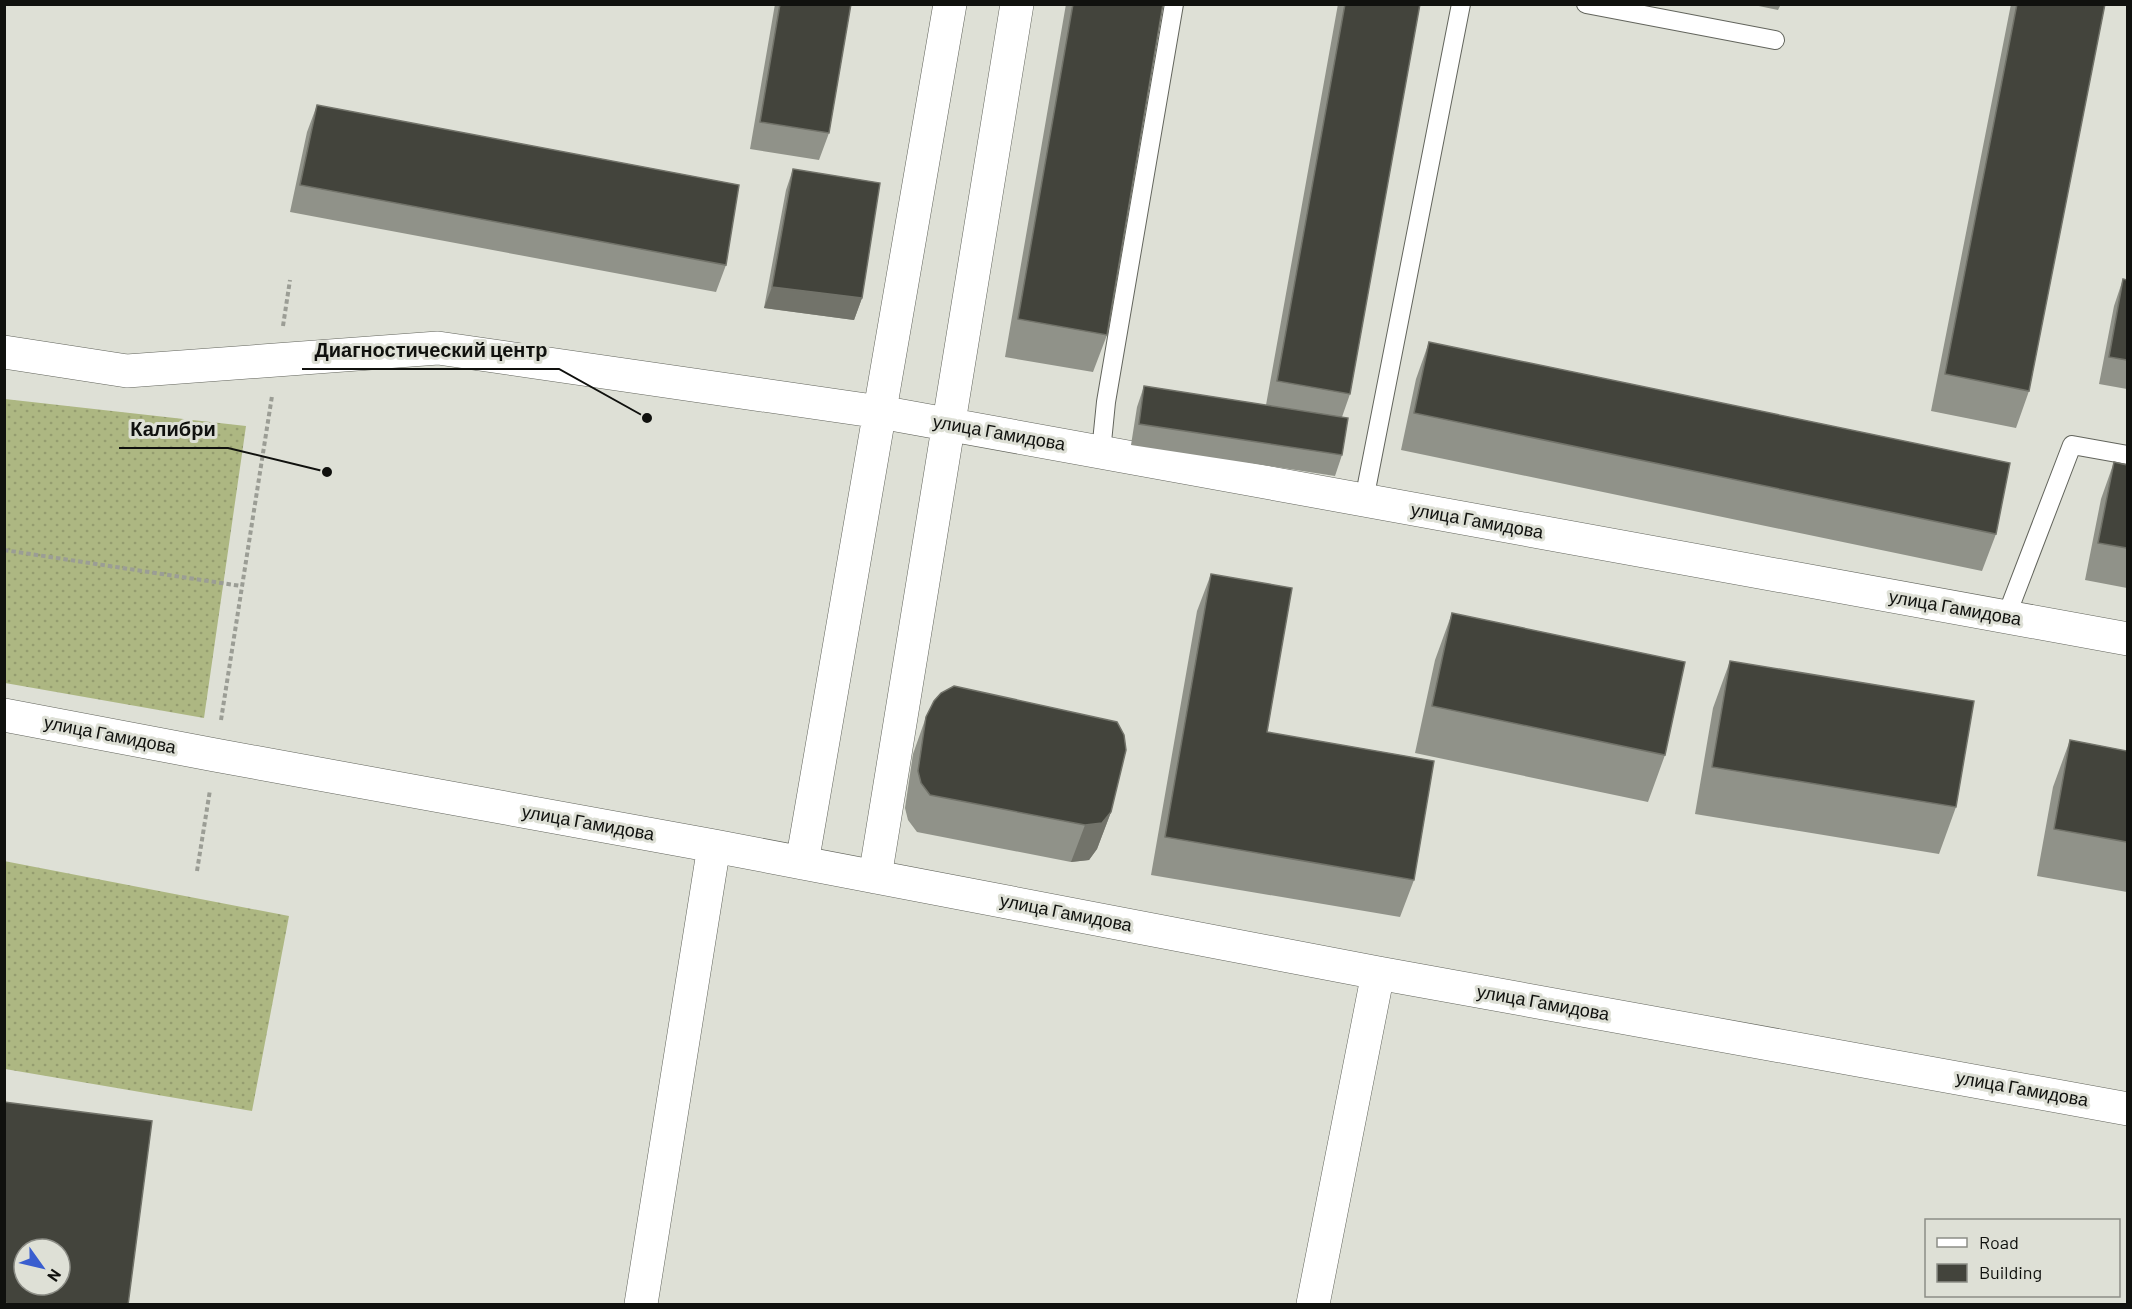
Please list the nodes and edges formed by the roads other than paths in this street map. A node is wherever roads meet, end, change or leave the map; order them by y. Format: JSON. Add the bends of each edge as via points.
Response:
{"nodes":[{"id":1,"x":950,"y":4,"type":"edge"},
{"id":2,"x":1017,"y":4,"type":"edge"},
{"id":3,"x":1174,"y":4,"type":"edge"},
{"id":4,"x":1461,"y":4,"type":"edge"},
{"id":5,"x":1586,"y":4,"type":"edge"},
{"id":6,"x":1775,"y":40,"type":"dead end"},
{"id":7,"x":4,"y":352,"type":"edge"},
{"id":8,"x":880,"y":411,"type":"junction"},
{"id":9,"x":949,"y":424,"type":"junction"},
{"id":10,"x":1101,"y":452,"type":"junction"},
{"id":11,"x":2127,"y":455,"type":"edge"},
{"id":12,"x":1364,"y":500,"type":"junction"},
{"id":13,"x":2006,"y":617,"type":"junction"},
{"id":14,"x":2127,"y":639,"type":"edge"},
{"id":15,"x":4,"y":715,"type":"edge"},
{"id":16,"x":714,"y":846,"type":"junction"},
{"id":17,"x":802,"y":863,"type":"junction"},
{"id":18,"x":875,"y":877,"type":"junction"},
{"id":19,"x":1378,"y":973,"type":"junction"},
{"id":20,"x":2127,"y":1109,"type":"edge"},
{"id":21,"x":640,"y":1305,"type":"edge"},
{"id":22,"x":1313,"y":1305,"type":"edge"}],
"edges":[{"from":1,"to":8,"type":"street"},
{"from":2,"to":9,"type":"street"},
{"from":3,"to":10,"type":"lane","via":[[1106,402]]},
{"from":4,"to":12,"type":"lane"},
{"from":5,"to":6,"type":"lane"},
{"from":7,"to":8,"type":"street","name":"улица Гамидова","via":[[128,371],[438,348]]},
{"from":8,"to":9,"type":"street","name":"улица Гамидова"},
{"from":8,"to":17,"type":"street"},
{"from":9,"to":10,"type":"street","name":"улица Гамидова"},
{"from":9,"to":18,"type":"street"},
{"from":10,"to":12,"type":"street","name":"улица Гамидова"},
{"from":11,"to":13,"type":"lane","via":[[2072,445]]},
{"from":12,"to":13,"type":"street","name":"улица Гамидова"},
{"from":13,"to":14,"type":"street","name":"улица Гамидова"},
{"from":15,"to":16,"type":"street","name":"улица Гамидова"},
{"from":16,"to":17,"type":"street","name":"улица Гамидова"},
{"from":16,"to":21,"type":"street"},
{"from":17,"to":18,"type":"street","name":"улица Гамидова"},
{"from":18,"to":19,"type":"street","name":"улица Гамидова"},
{"from":19,"to":20,"type":"street","name":"улица Гамидова"},
{"from":19,"to":22,"type":"street"}]}
